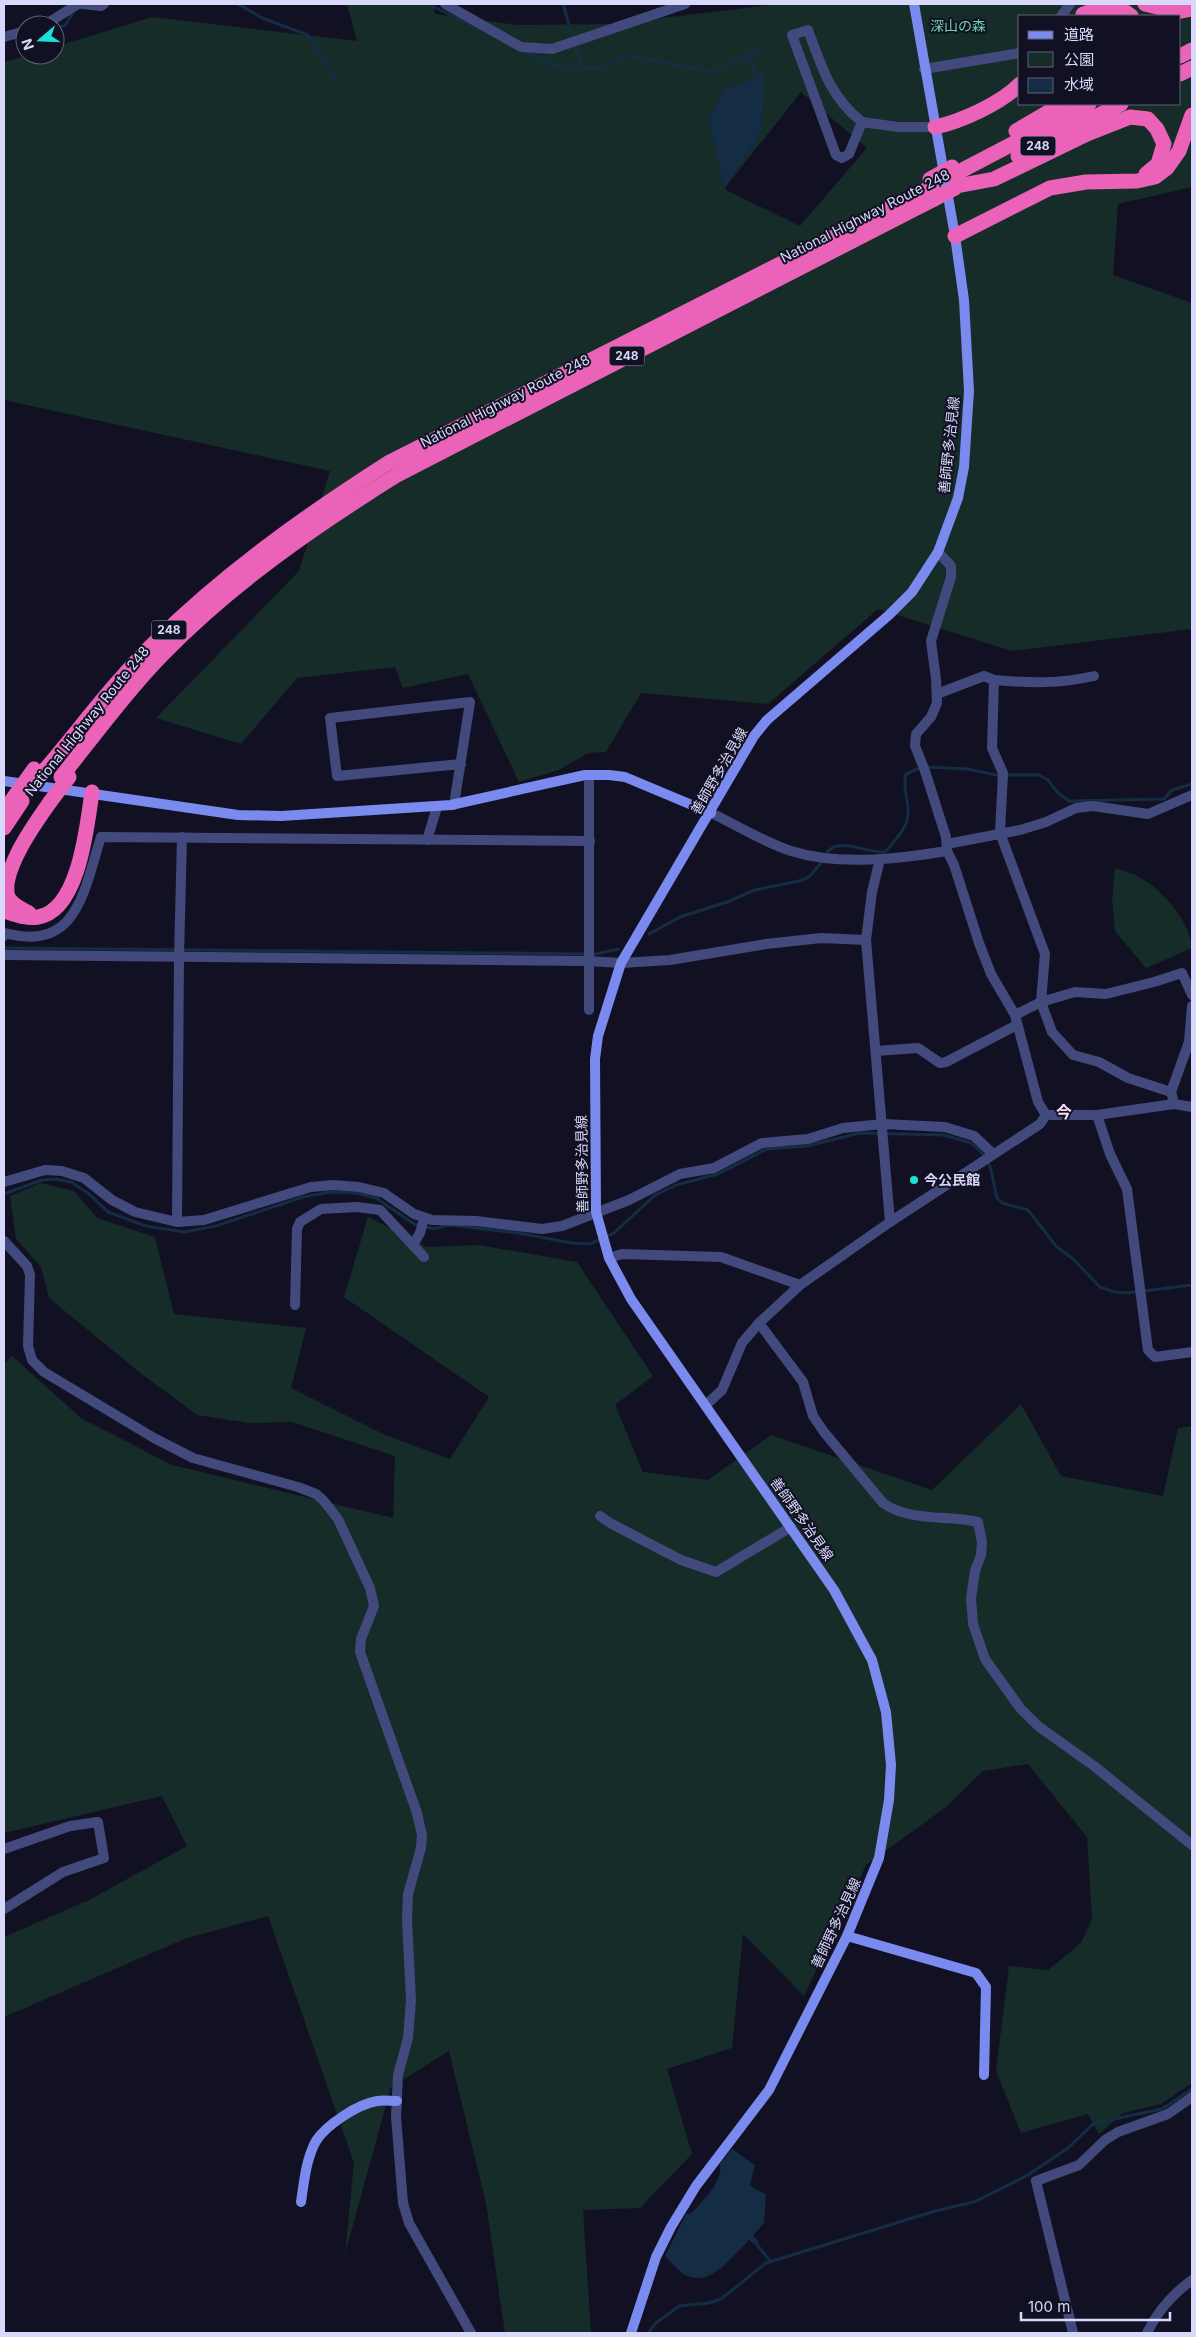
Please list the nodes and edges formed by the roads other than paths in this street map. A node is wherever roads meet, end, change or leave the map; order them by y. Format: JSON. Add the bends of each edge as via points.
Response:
{"nodes":[{"id":1,"x":78,"y":4,"type":"edge"},
{"id":2,"x":82,"y":4,"type":"edge"},
{"id":3,"x":104,"y":4,"type":"edge"},
{"id":4,"x":445,"y":4,"type":"edge"},
{"id":5,"x":685,"y":4,"type":"edge"},
{"id":6,"x":914,"y":4,"type":"edge"},
{"id":7,"x":1070,"y":4,"type":"edge"},
{"id":8,"x":1145,"y":4,"type":"edge"},
{"id":9,"x":1192,"y":9,"type":"edge"},
{"id":10,"x":1085,"y":11,"type":"edge"},
{"id":11,"x":61,"y":15,"type":"edge"},
{"id":12,"x":1061,"y":15,"type":"edge"},
{"id":13,"x":1130,"y":15,"type":"edge"},
{"id":14,"x":1018,"y":53,"type":"edge"},
{"id":15,"x":924,"y":69,"type":"junction"},
{"id":16,"x":1018,"y":85,"type":"edge"},
{"id":17,"x":1061,"y":105,"type":"edge"},
{"id":18,"x":1087,"y":105,"type":"edge"},
{"id":19,"x":1119,"y":105,"type":"edge"},
{"id":20,"x":1192,"y":115,"type":"edge"},
{"id":21,"x":862,"y":122,"type":"junction"},
{"id":22,"x":934,"y":127,"type":"junction"},
{"id":23,"x":955,"y":179,"type":"junction"},
{"id":24,"x":1137,"y":181,"type":"junction"},
{"id":25,"x":932,"y":188,"type":"junction"},
{"id":26,"x":955,"y":236,"type":"junction"},
{"id":27,"x":938,"y":552,"type":"junction"},
{"id":28,"x":1094,"y":676,"type":"dead end"},
{"id":29,"x":994,"y":680,"type":"junction"},
{"id":30,"x":937,"y":694,"type":"junction"},
{"id":31,"x":461,"y":764,"type":"junction"},
{"id":32,"x":39,"y":770,"type":"junction"},
{"id":33,"x":589,"y":775,"type":"junction"},
{"id":34,"x":4,"y":781,"type":"edge"},
{"id":35,"x":92,"y":792,"type":"junction"},
{"id":36,"x":1192,"y":795,"type":"edge"},
{"id":37,"x":46,"y":800,"type":"junction"},
{"id":38,"x":454,"y":804,"type":"junction"},
{"id":39,"x":437,"y":806,"type":"junction"},
{"id":40,"x":4,"y":811,"type":"edge"},
{"id":41,"x":711,"y":813,"type":"junction"},
{"id":42,"x":4,"y":828,"type":"edge"},
{"id":43,"x":1000,"y":833,"type":"junction"},
{"id":44,"x":182,"y":837,"type":"junction"},
{"id":45,"x":427,"y":840,"type":"junction"},
{"id":46,"x":590,"y":841,"type":"junction"},
{"id":47,"x":947,"y":848,"type":"junction"},
{"id":48,"x":4,"y":858,"type":"edge"},
{"id":49,"x":880,"y":859,"type":"junction"},
{"id":50,"x":4,"y":911,"type":"edge"},
{"id":51,"x":37,"y":917,"type":"junction"},
{"id":52,"x":4,"y":936,"type":"edge"},
{"id":53,"x":866,"y":940,"type":"junction"},
{"id":54,"x":4,"y":955,"type":"edge"},
{"id":55,"x":179,"y":957,"type":"junction"},
{"id":56,"x":588,"y":961,"type":"junction"},
{"id":57,"x":621,"y":963,"type":"junction"},
{"id":58,"x":1192,"y":995,"type":"edge"},
{"id":59,"x":1041,"y":1002,"type":"junction"},
{"id":60,"x":1192,"y":1006,"type":"edge"},
{"id":61,"x":589,"y":1010,"type":"dead end"},
{"id":62,"x":1016,"y":1020,"type":"junction"},
{"id":63,"x":876,"y":1052,"type":"junction"},
{"id":64,"x":1171,"y":1092,"type":"junction"},
{"id":65,"x":1174,"y":1104,"type":"junction"},
{"id":66,"x":1192,"y":1106,"type":"edge"},
{"id":67,"x":1046,"y":1115,"type":"junction"},
{"id":68,"x":1097,"y":1115,"type":"junction"},
{"id":69,"x":883,"y":1125,"type":"junction"},
{"id":70,"x":992,"y":1154,"type":"junction"},
{"id":71,"x":4,"y":1182,"type":"edge"},
{"id":72,"x":388,"y":1196,"type":"junction"},
{"id":73,"x":380,"y":1210,"type":"junction"},
{"id":74,"x":596,"y":1212,"type":"junction"},
{"id":75,"x":424,"y":1219,"type":"junction"},
{"id":76,"x":177,"y":1222,"type":"junction"},
{"id":77,"x":890,"y":1222,"type":"junction"},
{"id":78,"x":4,"y":1241,"type":"edge"},
{"id":79,"x":413,"y":1245,"type":"junction"},
{"id":80,"x":424,"y":1257,"type":"dead end"},
{"id":81,"x":609,"y":1258,"type":"junction"},
{"id":82,"x":800,"y":1285,"type":"junction"},
{"id":83,"x":295,"y":1305,"type":"dead end"},
{"id":84,"x":759,"y":1323,"type":"junction"},
{"id":85,"x":1192,"y":1352,"type":"edge"},
{"id":86,"x":706,"y":1404,"type":"junction"},
{"id":87,"x":600,"y":1516,"type":"dead end"},
{"id":88,"x":791,"y":1528,"type":"junction"},
{"id":89,"x":1192,"y":1845,"type":"edge"},
{"id":90,"x":4,"y":1848,"type":"edge"},
{"id":91,"x":4,"y":1909,"type":"edge"},
{"id":92,"x":847,"y":1936,"type":"junction"},
{"id":93,"x":984,"y":2075,"type":"dead end"},
{"id":94,"x":1192,"y":2097,"type":"edge"},
{"id":95,"x":397,"y":2101,"type":"junction"},
{"id":96,"x":301,"y":2202,"type":"dead end"},
{"id":97,"x":1192,"y":2280,"type":"edge"},
{"id":98,"x":471,"y":2333,"type":"edge"},
{"id":99,"x":631,"y":2333,"type":"edge"},
{"id":100,"x":1073,"y":2333,"type":"edge"},
{"id":101,"x":1147,"y":2333,"type":"edge"}],
"edges":[{"from":1,"to":11,"type":"street"},
{"from":2,"to":3,"type":"street"},
{"from":4,"to":5,"type":"street","via":[[521,47],[534,49],[552,49]]},
{"from":6,"to":15,"type":"main road","name":"善師野多治見線"},
{"from":7,"to":12,"type":"street"},
{"from":8,"to":9,"type":"highway","via":[[1177,12]]},
{"from":10,"to":13,"type":"highway","via":[[1114,7]]},
{"from":14,"to":15,"type":"street"},
{"from":15,"to":22,"type":"main road","name":"善師野多治見線"},
{"from":16,"to":22,"type":"highway","via":[[970,115]]},
{"from":17,"to":23,"type":"highway"},
{"from":18,"to":23,"type":"highway","name":"National Highway Route 248","number":"248"},
{"from":19,"to":23,"type":"highway","name":"National Highway Route 248","number":"248"},
{"from":20,"to":24,"type":"highway","via":[[1179,151],[1167,168],[1155,177]]},
{"from":21,"to":21,"type":"street","via":[[849,154],[842,158],[836,155],[792,35],[808,30],[836,97]]},
{"from":21,"to":22,"type":"street"},
{"from":22,"to":26,"type":"main road","name":"善師野多治見線"},
{"from":23,"to":24,"type":"highway","via":[[994,179],[1130,117],[1148,119],[1157,128],[1164,144],[1158,164]]},
{"from":23,"to":25,"type":"highway","name":"National Highway Route 248","number":"248","bridge":true},
{"from":23,"to":25,"type":"highway","bridge":true},
{"from":24,"to":26,"type":"highway","via":[[1086,182],[1050,188]]},
{"from":25,"to":32,"type":"highway","name":"National Highway Route 248","number":"248","via":[[842,230],[388,463],[262,550],[154,643],[55,758]]},
{"from":25,"to":37,"type":"highway","name":"National Highway Route 248","number":"248","via":[[397,475],[324,521],[219,604],[155,663]]},
{"from":26,"to":27,"type":"main road","name":"善師野多治見線","via":[[964,300],[969,391],[964,467],[958,498]]},
{"from":27,"to":30,"type":"street","via":[[951,566],[951,571],[931,641]]},
{"from":27,"to":41,"type":"main road","name":"善師野多治見線","via":[[912,592],[889,615],[767,720],[754,736]]},
{"from":28,"to":29,"type":"street","via":[[1032,684]]},
{"from":29,"to":30,"type":"street","via":[[984,676]]},
{"from":29,"to":43,"type":"street","via":[[992,748],[1002,773]]},
{"from":30,"to":47,"type":"street","via":[[931,717],[916,734],[914,746],[925,771]]},
{"from":31,"to":31,"type":"street","via":[[470,702],[330,718],[337,776]]},
{"from":31,"to":38,"type":"street"},
{"from":32,"to":40,"type":"highway","bridge":true},
{"from":32,"to":42,"type":"highway","name":"National Highway Route 248"},
{"from":33,"to":38,"type":"main road"},
{"from":33,"to":41,"type":"main road","via":[[625,777]]},
{"from":33,"to":46,"type":"street"},
{"from":34,"to":35,"type":"main road"},
{"from":35,"to":39,"type":"main road","via":[[238,815],[290,816]]},
{"from":35,"to":51,"type":"highway","via":[[86,835],[73,880],[63,901],[47,915]]},
{"from":36,"to":43,"type":"street","via":[[1148,814],[1093,806],[1076,808],[1046,822]]},
{"from":37,"to":48,"type":"highway","name":"National Highway Route 248","number":"248"},
{"from":37,"to":51,"type":"highway","via":[[9,864],[5,885],[7,896],[15,905]]},
{"from":38,"to":39,"type":"main road"},
{"from":39,"to":45,"type":"street"},
{"from":41,"to":49,"type":"street","via":[[789,850],[810,856]]},
{"from":41,"to":57,"type":"main road","name":"善師野多治見線"},
{"from":43,"to":47,"type":"street"},
{"from":43,"to":59,"type":"street","via":[[1045,954]]},
{"from":44,"to":45,"type":"street"},
{"from":44,"to":52,"type":"street","via":[[101,837],[76,912],[61,928],[32,938],[5,933]]},
{"from":44,"to":55,"type":"street"},
{"from":45,"to":46,"type":"street"},
{"from":46,"to":56,"type":"street"},
{"from":47,"to":49,"type":"street"},
{"from":47,"to":62,"type":"street","via":[[991,974]]},
{"from":49,"to":53,"type":"street"},
{"from":50,"to":51,"type":"highway","via":[[23,917]]},
{"from":53,"to":57,"type":"street","via":[[821,938],[670,960]]},
{"from":53,"to":63,"type":"street"},
{"from":54,"to":55,"type":"street"},
{"from":55,"to":56,"type":"street"},
{"from":55,"to":76,"type":"street"},
{"from":56,"to":57,"type":"street"},
{"from":56,"to":61,"type":"street"},
{"from":57,"to":74,"type":"main road","name":"善師野多治見線","via":[[603,1015],[596,1051]]},
{"from":58,"to":59,"type":"street","via":[[1182,972],[1106,994],[1075,992]]},
{"from":59,"to":62,"type":"street"},
{"from":59,"to":64,"type":"street","via":[[1052,1032],[1073,1055],[1099,1062],[1128,1078]]},
{"from":60,"to":64,"type":"street","via":[[1189,1042]]},
{"from":62,"to":63,"type":"street","via":[[946,1062],[940,1063],[918,1048]]},
{"from":62,"to":67,"type":"street","via":[[1038,1102]]},
{"from":63,"to":69,"type":"street"},
{"from":64,"to":65,"type":"street"},
{"from":65,"to":66,"type":"street"},
{"from":65,"to":68,"type":"street"},
{"from":67,"to":68,"type":"street"},
{"from":67,"to":70,"type":"street","via":[[1040,1124]]},
{"from":68,"to":85,"type":"street","via":[[1110,1154],[1127,1189],[1148,1350],[1155,1357]]},
{"from":69,"to":70,"type":"street","via":[[945,1127],[974,1136]]},
{"from":69,"to":74,"type":"street","via":[[843,1128],[808,1139],[762,1143],[714,1168],[680,1174],[629,1200]]},
{"from":69,"to":77,"type":"street"},
{"from":70,"to":77,"type":"street"},
{"from":71,"to":76,"type":"street","via":[[45,1170],[67,1173],[84,1178],[134,1212]]},
{"from":72,"to":73,"type":"street"},
{"from":72,"to":75,"type":"street"},
{"from":72,"to":76,"type":"street","via":[[359,1187],[311,1187],[204,1220]]},
{"from":73,"to":79,"type":"street"},
{"from":73,"to":83,"type":"street","via":[[357,1207],[321,1209],[300,1222],[297,1229]]},
{"from":74,"to":75,"type":"street","via":[[562,1226],[542,1228],[476,1220]]},
{"from":74,"to":81,"type":"main road","name":"善師野多治見線"},
{"from":75,"to":79,"type":"street"},
{"from":77,"to":82,"type":"street"},
{"from":78,"to":95,"type":"street","via":[[27,1266],[30,1275],[28,1346],[37,1366],[90,1401],[193,1458],[316,1494],[332,1509],[370,1588],[374,1606],[361,1639],[360,1652],[422,1835],[408,1894],[411,2000],[408,2038],[398,2074]]},
{"from":79,"to":80,"type":"street"},
{"from":81,"to":82,"type":"street","via":[[622,1254],[722,1257]]},
{"from":81,"to":86,"type":"main road","name":"善師野多治見線","via":[[632,1299]]},
{"from":82,"to":84,"type":"street"},
{"from":84,"to":86,"type":"street","via":[[738,1350],[722,1390]]},
{"from":84,"to":89,"type":"street","via":[[803,1382],[813,1416],[824,1432],[883,1503],[892,1509],[923,1516],[978,1522],[982,1542],[971,1598],[973,1624],[985,1659],[1020,1708],[1038,1726],[1094,1766]]},
{"from":86,"to":88,"type":"main road","name":"善師野多治見線"},
{"from":87,"to":88,"type":"street","via":[[681,1560],[716,1572]]},
{"from":88,"to":92,"type":"main road","name":"善師野多治見線","via":[[834,1590],[861,1637],[872,1660],[886,1712],[891,1765],[884,1831],[879,1858]]},
{"from":90,"to":91,"type":"street","via":[[70,1826],[98,1822],[104,1858],[64,1872]]},
{"from":92,"to":93,"type":"main road","via":[[976,1972],[986,1987]]},
{"from":92,"to":99,"type":"main road","name":"善師野多治見線","via":[[769,2090],[696,2186],[671,2227],[656,2257]]},
{"from":94,"to":100,"type":"street","via":[[1168,2114],[1104,2140],[1079,2165],[1036,2181]]},
{"from":95,"to":96,"type":"main road","via":[[376,2101],[328,2127],[316,2141],[310,2157]]},
{"from":95,"to":98,"type":"street","via":[[403,2203],[409,2223]]},
{"from":97,"to":101,"type":"street","via":[[1162,2309]]}]}
